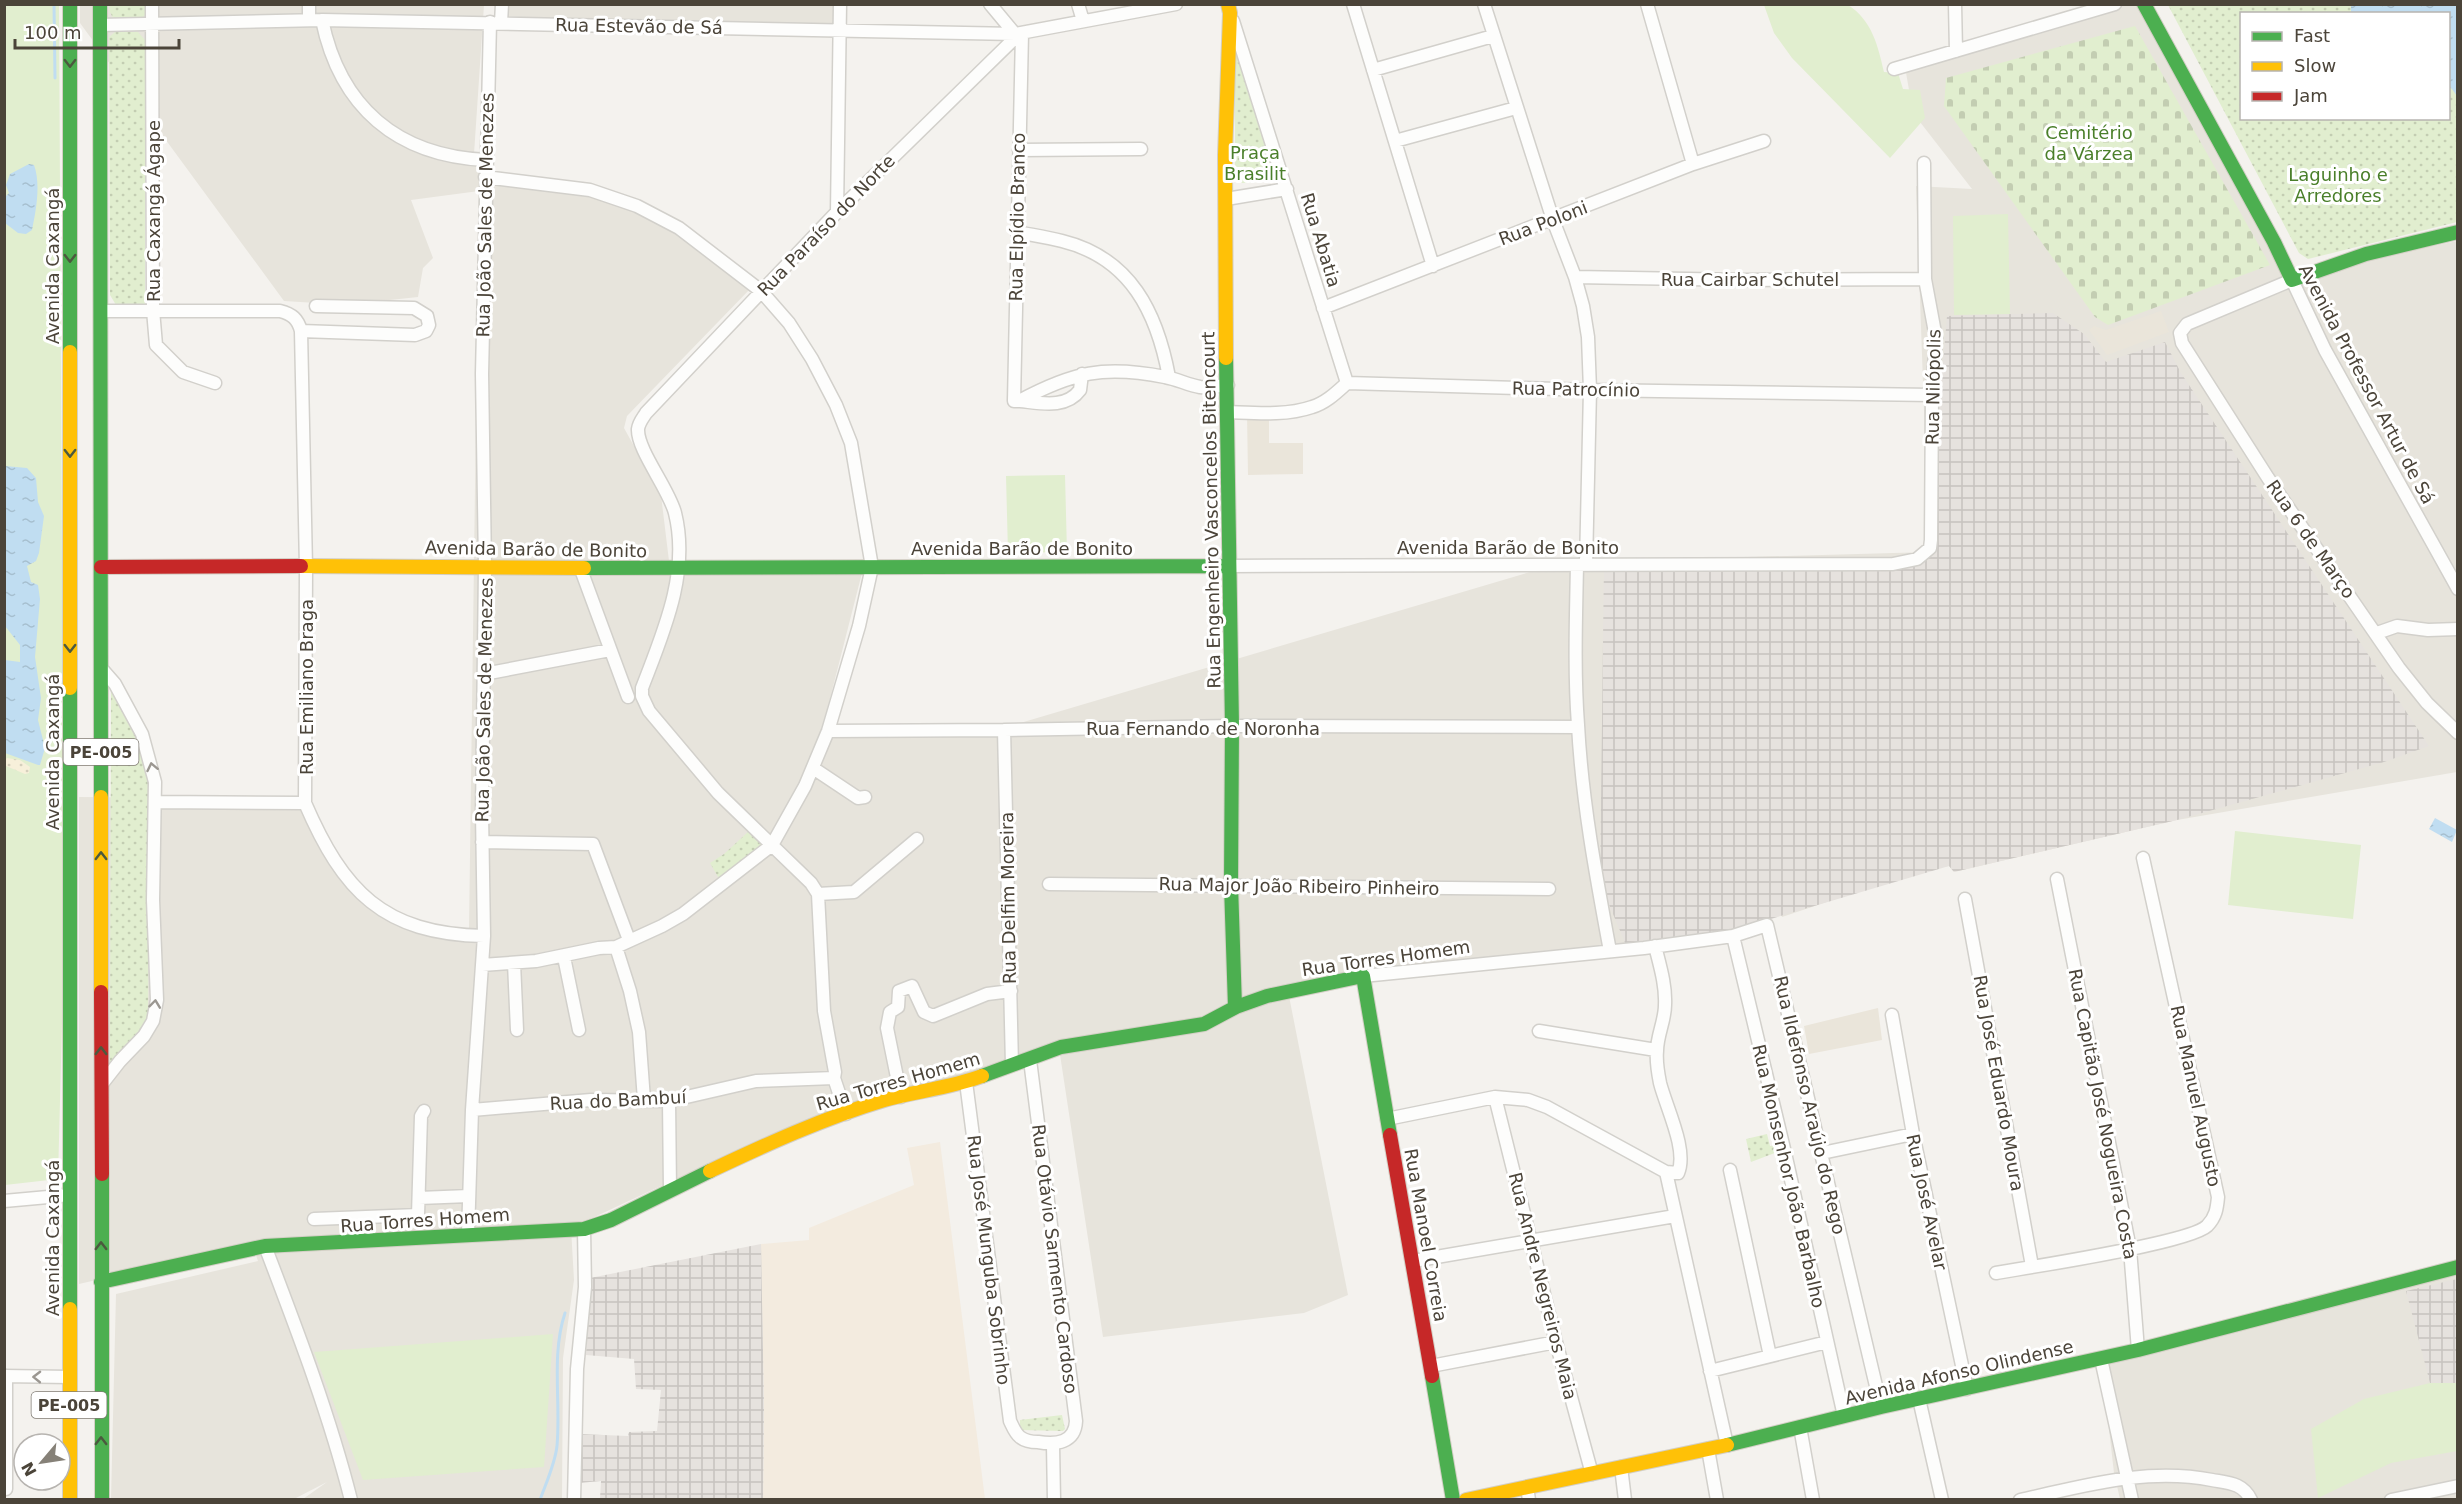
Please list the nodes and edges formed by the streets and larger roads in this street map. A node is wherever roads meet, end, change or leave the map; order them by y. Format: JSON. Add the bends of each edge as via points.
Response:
{"nodes":[{"id":1,"x":70,"y":4,"type":"edge"},
{"id":2,"x":100,"y":4,"type":"edge"},
{"id":3,"x":152,"y":4,"type":"edge"},
{"id":4,"x":309,"y":4,"type":"edge"},
{"id":5,"x":502,"y":4,"type":"edge"},
{"id":6,"x":840,"y":4,"type":"edge"},
{"id":7,"x":990,"y":4,"type":"edge"},
{"id":8,"x":1078,"y":4,"type":"edge"},
{"id":9,"x":1176,"y":4,"type":"edge"},
{"id":10,"x":1353,"y":4,"type":"edge"},
{"id":11,"x":1484,"y":4,"type":"edge"},
{"id":12,"x":1647,"y":4,"type":"edge"},
{"id":13,"x":1955,"y":4,"type":"edge"},
{"id":14,"x":2115,"y":4,"type":"edge"},
{"id":15,"x":2144,"y":4,"type":"edge"},
{"id":16,"x":1229,"y":9,"type":"edge"},
{"id":17,"x":316,"y":20,"type":"junction"},
{"id":18,"x":1083,"y":21,"type":"junction"},
{"id":19,"x":153,"y":22,"type":"junction"},
{"id":20,"x":496,"y":22,"type":"junction"},
{"id":21,"x":100,"y":25,"type":"junction"},
{"id":22,"x":838,"y":31,"type":"junction"},
{"id":23,"x":1019,"y":34,"type":"junction"},
{"id":24,"x":1493,"y":36,"type":"junction"},
{"id":25,"x":1956,"y":51,"type":"junction"},
{"id":26,"x":1894,"y":69,"type":"dead end"},
{"id":27,"x":1373,"y":70,"type":"junction"},
{"id":28,"x":1516,"y":108,"type":"junction"},
{"id":29,"x":1395,"y":141,"type":"junction"},
{"id":30,"x":1764,"y":141,"type":"dead end"},
{"id":31,"x":1141,"y":149,"type":"dead end"},
{"id":32,"x":1019,"y":150,"type":"junction"},
{"id":33,"x":486,"y":159,"type":"junction"},
{"id":34,"x":1924,"y":163,"type":"dead end"},
{"id":35,"x":1693,"y":164,"type":"junction"},
{"id":36,"x":485,"y":177,"type":"junction"},
{"id":37,"x":1287,"y":189,"type":"junction"},
{"id":38,"x":1226,"y":200,"type":"junction"},
{"id":39,"x":837,"y":212,"type":"junction"},
{"id":40,"x":1552,"y":220,"type":"junction"},
{"id":41,"x":1017,"y":232,"type":"junction"},
{"id":42,"x":2457,"y":232,"type":"edge"},
{"id":43,"x":1433,"y":266,"type":"junction"},
{"id":44,"x":1575,"y":277,"type":"junction"},
{"id":45,"x":1925,"y":279,"type":"junction"},
{"id":46,"x":2292,"y":280,"type":"junction"},
{"id":47,"x":761,"y":291,"type":"junction"},
{"id":48,"x":316,"y":306,"type":"dead end"},
{"id":49,"x":1323,"y":308,"type":"junction"},
{"id":50,"x":153,"y":309,"type":"junction"},
{"id":51,"x":101,"y":311,"type":"junction"},
{"id":52,"x":301,"y":331,"type":"junction"},
{"id":53,"x":1082,"y":374,"type":"junction"},
{"id":54,"x":1169,"y":377,"type":"junction"},
{"id":55,"x":215,"y":382,"type":"dead end"},
{"id":56,"x":1347,"y":383,"type":"junction"},
{"id":57,"x":1228,"y":385,"type":"junction"},
{"id":58,"x":1590,"y":390,"type":"junction"},
{"id":59,"x":1932,"y":394,"type":"junction"},
{"id":60,"x":1016,"y":401,"type":"junction"},
{"id":61,"x":1228,"y":412,"type":"junction"},
{"id":62,"x":1930,"y":540,"type":"joint"},
{"id":63,"x":1581,"y":565,"type":"junction"},
{"id":64,"x":485,"y":566,"type":"junction"},
{"id":65,"x":1228,"y":566,"type":"junction"},
{"id":66,"x":101,"y":567,"type":"junction"},
{"id":67,"x":306,"y":567,"type":"junction"},
{"id":68,"x":580,"y":567,"type":"junction"},
{"id":69,"x":872,"y":567,"type":"junction"},
{"id":70,"x":678,"y":569,"type":"junction"},
{"id":71,"x":2457,"y":589,"type":"edge"},
{"id":72,"x":2457,"y":629,"type":"edge"},
{"id":73,"x":2377,"y":633,"type":"junction"},
{"id":74,"x":610,"y":650,"type":"junction"},
{"id":75,"x":100,"y":668,"type":"junction"},
{"id":76,"x":484,"y":674,"type":"junction"},
{"id":77,"x":628,"y":697,"type":"dead end"},
{"id":78,"x":1232,"y":726,"type":"junction"},
{"id":79,"x":1578,"y":727,"type":"junction"},
{"id":80,"x":1004,"y":730,"type":"junction"},
{"id":81,"x":828,"y":731,"type":"junction"},
{"id":82,"x":2457,"y":733,"type":"edge"},
{"id":83,"x":813,"y":768,"type":"junction"},
{"id":84,"x":866,"y":797,"type":"dead end"},
{"id":85,"x":156,"y":802,"type":"junction"},
{"id":86,"x":305,"y":803,"type":"junction"},
{"id":87,"x":917,"y":839,"type":"dead end"},
{"id":88,"x":482,"y":842,"type":"junction"},
{"id":89,"x":772,"y":845,"type":"junction"},
{"id":90,"x":2143,"y":858,"type":"dead end"},
{"id":91,"x":2057,"y":879,"type":"dead end"},
{"id":92,"x":1049,"y":884,"type":"dead end"},
{"id":93,"x":1231,"y":885,"type":"junction"},
{"id":94,"x":1549,"y":889,"type":"dead end"},
{"id":95,"x":818,"y":894,"type":"junction"},
{"id":96,"x":1965,"y":899,"type":"dead end"},
{"id":97,"x":484,"y":936,"type":"junction"},
{"id":98,"x":1733,"y":936,"type":"junction"},
{"id":99,"x":629,"y":940,"type":"junction"},
{"id":100,"x":616,"y":947,"type":"junction"},
{"id":101,"x":1650,"y":947,"type":"junction"},
{"id":102,"x":1610,"y":951,"type":"junction"},
{"id":103,"x":564,"y":957,"type":"junction"},
{"id":104,"x":514,"y":963,"type":"junction"},
{"id":105,"x":482,"y":966,"type":"junction"},
{"id":106,"x":1364,"y":976,"type":"junction"},
{"id":107,"x":1011,"y":992,"type":"junction"},
{"id":108,"x":1235,"y":1007,"type":"junction"},
{"id":109,"x":1892,"y":1015,"type":"dead end"},
{"id":110,"x":517,"y":1030,"type":"dead end"},
{"id":111,"x":579,"y":1030,"type":"dead end"},
{"id":112,"x":1539,"y":1031,"type":"dead end"},
{"id":113,"x":1656,"y":1050,"type":"junction"},
{"id":114,"x":1030,"y":1059,"type":"junction"},
{"id":115,"x":1012,"y":1065,"type":"junction"},
{"id":116,"x":834,"y":1078,"type":"junction"},
{"id":117,"x":966,"y":1082,"type":"junction"},
{"id":118,"x":101,"y":1085,"type":"junction"},
{"id":119,"x":901,"y":1097,"type":"junction"},
{"id":120,"x":1495,"y":1097,"type":"junction"},
{"id":121,"x":644,"y":1100,"type":"junction"},
{"id":122,"x":669,"y":1101,"type":"junction"},
{"id":123,"x":472,"y":1110,"type":"junction"},
{"id":124,"x":424,"y":1111,"type":"dead end"},
{"id":125,"x":846,"y":1114,"type":"junction"},
{"id":126,"x":1387,"y":1119,"type":"junction"},
{"id":127,"x":1913,"y":1134,"type":"junction"},
{"id":128,"x":1822,"y":1154,"type":"junction"},
{"id":129,"x":1730,"y":1170,"type":"dead end"},
{"id":130,"x":1666,"y":1172,"type":"junction"},
{"id":131,"x":670,"y":1190,"type":"junction"},
{"id":132,"x":70,"y":1195,"type":"junction"},
{"id":133,"x":469,"y":1196,"type":"junction"},
{"id":134,"x":419,"y":1198,"type":"junction"},
{"id":135,"x":4,"y":1201,"type":"edge"},
{"id":136,"x":1675,"y":1215,"type":"junction"},
{"id":137,"x":314,"y":1219,"type":"dead end"},
{"id":138,"x":584,"y":1229,"type":"junction"},
{"id":139,"x":468,"y":1234,"type":"junction"},
{"id":140,"x":1530,"y":1239,"type":"junction"},
{"id":141,"x":265,"y":1246,"type":"junction"},
{"id":142,"x":2130,"y":1249,"type":"junction"},
{"id":143,"x":1413,"y":1261,"type":"junction"},
{"id":144,"x":2032,"y":1266,"type":"junction"},
{"id":145,"x":2457,"y":1267,"type":"edge"},
{"id":146,"x":1996,"y":1273,"type":"dead end"},
{"id":147,"x":101,"y":1282,"type":"junction"},
{"id":148,"x":1556,"y":1342,"type":"junction"},
{"id":149,"x":1827,"y":1342,"type":"junction"},
{"id":150,"x":2139,"y":1350,"type":"junction"},
{"id":151,"x":1770,"y":1356,"type":"junction"},
{"id":152,"x":2101,"y":1359,"type":"junction"},
{"id":153,"x":1431,"y":1366,"type":"junction"},
{"id":154,"x":1710,"y":1371,"type":"junction"},
{"id":155,"x":5,"y":1376,"type":"edge"},
{"id":156,"x":69,"y":1377,"type":"junction"},
{"id":157,"x":1967,"y":1389,"type":"junction"},
{"id":158,"x":1919,"y":1399,"type":"junction"},
{"id":159,"x":1881,"y":1407,"type":"junction"},
{"id":160,"x":1844,"y":1416,"type":"junction"},
{"id":161,"x":1800,"y":1427,"type":"junction"},
{"id":162,"x":1053,"y":1445,"type":"junction"},
{"id":163,"x":1727,"y":1445,"type":"junction"},
{"id":164,"x":1708,"y":1449,"type":"junction"},
{"id":165,"x":1621,"y":1467,"type":"junction"},
{"id":166,"x":1592,"y":1474,"type":"junction"},
{"id":167,"x":2126,"y":1477,"type":"junction"},
{"id":168,"x":2457,"y":1486,"type":"edge"},
{"id":169,"x":6,"y":1489,"type":"dead end"},
{"id":170,"x":1528,"y":1493,"type":"edge"},
{"id":171,"x":2440,"y":1495,"type":"edge"},
{"id":172,"x":2250,"y":1497,"type":"edge"},
{"id":173,"x":2398,"y":1499,"type":"edge"},
{"id":174,"x":70,"y":1500,"type":"edge"},
{"id":175,"x":102,"y":1500,"type":"edge"},
{"id":176,"x":351,"y":1500,"type":"edge"},
{"id":177,"x":574,"y":1500,"type":"edge"},
{"id":178,"x":1054,"y":1500,"type":"edge"},
{"id":179,"x":1453,"y":1500,"type":"edge"},
{"id":180,"x":1466,"y":1500,"type":"edge"},
{"id":181,"x":1625,"y":1500,"type":"edge"},
{"id":182,"x":1717,"y":1500,"type":"edge"},
{"id":183,"x":1813,"y":1500,"type":"edge"},
{"id":184,"x":1942,"y":1500,"type":"edge"},
{"id":185,"x":2020,"y":1500,"type":"edge"},
{"id":186,"x":2132,"y":1500,"type":"edge"}],
"edges":[{"from":1,"to":132,"type":"street","name":"Avenida Caxangá","number":"PE-005","one_way":true},
{"from":2,"to":21,"type":"street","number":"PE-005"},
{"from":3,"to":19,"type":"street","name":"Rua Caxangá Ágape"},
{"from":4,"to":17,"type":"street"},
{"from":5,"to":20,"type":"street","name":"Rua João Sales de Menezes"},
{"from":6,"to":22,"type":"street"},
{"from":7,"to":23,"type":"street"},
{"from":8,"to":18,"type":"street"},
{"from":9,"to":18,"type":"street","name":"Rua Estevão de Sá"},
{"from":10,"to":27,"type":"street"},
{"from":11,"to":24,"type":"street"},
{"from":12,"to":35,"type":"street"},
{"from":13,"to":25,"type":"street"},
{"from":14,"to":25,"type":"street"},
{"from":15,"to":46,"type":"street","name":"Avenida Professor Artur de Sá"},
{"from":16,"to":37,"type":"street","name":"Rua Abatia"},
{"from":16,"to":38,"type":"street","name":"Rua Engenheiro Vasconcelos Bitencourt"},
{"from":17,"to":19,"type":"street","name":"Rua Estevão de Sá"},
{"from":17,"to":20,"type":"street","name":"Rua Estevão de Sá"},
{"from":17,"to":33,"type":"street","via":[[350,93],[387,130],[434,153]]},
{"from":18,"to":23,"type":"street","name":"Rua Estevão de Sá"},
{"from":19,"to":21,"type":"street","name":"Rua Estevão de Sá"},
{"from":19,"to":50,"type":"street","name":"Rua Caxangá Ágape"},
{"from":20,"to":22,"type":"street","name":"Rua Estevão de Sá"},
{"from":20,"to":33,"type":"street","name":"Rua João Sales de Menezes"},
{"from":21,"to":51,"type":"street","number":"PE-005"},
{"from":22,"to":23,"type":"street","name":"Rua Estevão de Sá"},
{"from":22,"to":39,"type":"street"},
{"from":23,"to":32,"type":"street","name":"Rua Elpídio Branco"},
{"from":23,"to":39,"type":"street","name":"Rua Paraíso do Norte"},
{"from":24,"to":27,"type":"street"},
{"from":24,"to":28,"type":"street"},
{"from":25,"to":26,"type":"street"},
{"from":27,"to":29,"type":"street"},
{"from":28,"to":29,"type":"street"},
{"from":28,"to":40,"type":"street"},
{"from":29,"to":43,"type":"street"},
{"from":30,"to":35,"type":"street","name":"Rua Poloni"},
{"from":31,"to":32,"type":"street"},
{"from":32,"to":41,"type":"street","name":"Rua Elpídio Branco"},
{"from":33,"to":36,"type":"street","name":"Rua João Sales de Menezes"},
{"from":34,"to":45,"type":"street","name":"Rua Nilópolis"},
{"from":35,"to":40,"type":"street","name":"Rua Poloni"},
{"from":36,"to":47,"type":"street","via":[[590,190],[637,206],[679,228]]},
{"from":36,"to":64,"type":"street","name":"Rua João Sales de Menezes"},
{"from":37,"to":38,"type":"street"},
{"from":37,"to":49,"type":"street","name":"Rua Abatia"},
{"from":38,"to":57,"type":"street","name":"Rua Engenheiro Vasconcelos Bitencourt"},
{"from":39,"to":47,"type":"street","name":"Rua Paraíso do Norte"},
{"from":40,"to":43,"type":"street","name":"Rua Poloni"},
{"from":40,"to":44,"type":"street"},
{"from":41,"to":54,"type":"street","via":[[1064,241],[1099,256],[1124,275],[1155,322]]},
{"from":41,"to":60,"type":"street","name":"Rua Elpídio Branco"},
{"from":42,"to":46,"type":"street","via":[[2366,254]]},
{"from":43,"to":49,"type":"street","name":"Rua Poloni"},
{"from":44,"to":45,"type":"street","name":"Rua Cairbar Schutel"},
{"from":44,"to":58,"type":"street","via":[[1588,337]]},
{"from":45,"to":59,"type":"street","name":"Rua Nilópolis","via":[[1936,338]]},
{"from":46,"to":71,"type":"street","name":"Avenida Professor Artur de Sá","via":[[2325,350]]},
{"from":46,"to":73,"type":"street","name":"Rua 6 de Março","via":[[2187,324],[2180,333],[2182,343],[2262,468]]},
{"from":47,"to":69,"type":"street","via":[[789,323],[836,405],[851,443]]},
{"from":47,"to":70,"type":"street","name":"Rua Paraíso do Norte","via":[[639,424],[641,444],[675,511]]},
{"from":48,"to":52,"type":"street","via":[[414,308],[427,316],[429,325],[426,331],[415,335]]},
{"from":49,"to":56,"type":"street","name":"Rua Abatia"},
{"from":50,"to":51,"type":"street"},
{"from":50,"to":52,"type":"street","via":[[280,311],[295,318]]},
{"from":50,"to":55,"type":"street","name":"Rua Caxangá Ágape","via":[[156,345],[183,372]]},
{"from":51,"to":66,"type":"street","number":"PE-005"},
{"from":52,"to":67,"type":"street","name":"Rua Emiliano Braga"},
{"from":53,"to":54,"type":"street","via":[[1114,370]]},
{"from":53,"to":60,"type":"street"},
{"from":53,"to":60,"type":"street","via":[[1080,390],[1066,401]]},
{"from":54,"to":57,"type":"street","via":[[1201,387]]},
{"from":56,"to":58,"type":"street","name":"Rua Patrocínio"},
{"from":56,"to":61,"type":"street","via":[[1314,407],[1286,412]]},
{"from":57,"to":61,"type":"street","name":"Rua Engenheiro Vasconcelos Bitencourt"},
{"from":58,"to":59,"type":"street","name":"Rua Patrocínio"},
{"from":58,"to":63,"type":"street"},
{"from":59,"to":62,"type":"street","name":"Rua Nilópolis"},
{"from":61,"to":65,"type":"street","name":"Rua Engenheiro Vasconcelos Bitencourt"},
{"from":62,"to":63,"type":"street","name":"Avenida Barão de Bonito","via":[[1930,548],[1917,559],[1893,564]]},
{"from":63,"to":65,"type":"street","name":"Avenida Barão de Bonito"},
{"from":63,"to":79,"type":"street","via":[[1575,655]]},
{"from":64,"to":67,"type":"street","name":"Avenida Barão de Bonito"},
{"from":64,"to":68,"type":"street","name":"Avenida Barão de Bonito"},
{"from":64,"to":76,"type":"street","name":"Rua João Sales de Menezes"},
{"from":65,"to":69,"type":"street","name":"Avenida Barão de Bonito"},
{"from":65,"to":78,"type":"street","name":"Rua Engenheiro Vasconcelos Bitencourt"},
{"from":66,"to":67,"type":"street","name":"Avenida Barão de Bonito"},
{"from":66,"to":75,"type":"street","number":"PE-005"},
{"from":67,"to":86,"type":"street","name":"Rua Emiliano Braga"},
{"from":68,"to":70,"type":"street","name":"Avenida Barão de Bonito"},
{"from":68,"to":74,"type":"street"},
{"from":69,"to":70,"type":"street","name":"Avenida Barão de Bonito"},
{"from":69,"to":81,"type":"street"},
{"from":70,"to":89,"type":"street","via":[[674,599],[641,691],[643,701],[682,753]]},
{"from":72,"to":73,"type":"street","via":[[2397,626]]},
{"from":73,"to":82,"type":"street","name":"Rua 6 de Março","via":[[2398,668]]},
{"from":74,"to":76,"type":"street"},
{"from":74,"to":77,"type":"street"},
{"from":85,"to":75,"type":"street","one_way":true,"via":[[155,782],[142,734],[115,684]]},
{"from":118,"to":75,"type":"street","number":"PE-005","one_way":true},
{"from":76,"to":88,"type":"street","name":"Rua João Sales de Menezes"},
{"from":78,"to":79,"type":"street","name":"Rua Fernando de Noronha"},
{"from":78,"to":80,"type":"street","name":"Rua Fernando de Noronha"},
{"from":78,"to":93,"type":"street","name":"Rua Engenheiro Vasconcelos Bitencourt"},
{"from":79,"to":102,"type":"street","via":[[1590,842]]},
{"from":80,"to":81,"type":"street","name":"Rua Fernando de Noronha"},
{"from":80,"to":107,"type":"street","name":"Rua Delfim Moreira"},
{"from":81,"to":83,"type":"street"},
{"from":83,"to":84,"type":"street","via":[[858,798]]},
{"from":83,"to":89,"type":"street"},
{"from":85,"to":86,"type":"street"},
{"from":118,"to":85,"type":"street","one_way":true,"via":[[153,1021],[157,1000],[153,900]]},
{"from":86,"to":97,"type":"street","name":"Rua Emiliano Braga","via":[[336,865],[359,892],[416,927]]},
{"from":87,"to":95,"type":"street","via":[[854,891]]},
{"from":88,"to":97,"type":"street","name":"Rua João Sales de Menezes"},
{"from":88,"to":99,"type":"street","via":[[593,844]]},
{"from":89,"to":95,"type":"street"},
{"from":89,"to":99,"type":"street","via":[[683,914]]},
{"from":90,"to":142,"type":"street","name":"Rua Manuel Augusto","via":[[2218,1197],[2217,1213],[2206,1227]]},
{"from":91,"to":142,"type":"street","name":"Rua Capitão José Nogueira Costa"},
{"from":92,"to":93,"type":"street","name":"Rua Major João Ribeiro Pinheiro"},
{"from":93,"to":94,"type":"street","name":"Rua Major João Ribeiro Pinheiro"},
{"from":93,"to":108,"type":"street","name":"Rua Engenheiro Vasconcelos Bitencourt"},
{"from":95,"to":116,"type":"street","via":[[824,1011]]},
{"from":96,"to":144,"type":"street","name":"Rua José Eduardo Moura"},
{"from":97,"to":105,"type":"street","name":"Rua João Sales de Menezes"},
{"from":98,"to":101,"type":"street","name":"Rua Ildefonso Araújo do Rego"},
{"from":98,"to":128,"type":"street","name":"Rua Ildefonso Araújo do Rego","via":[[1767,925]]},
{"from":98,"to":149,"type":"street","name":"Rua Monsenhor João Barbalho"},
{"from":99,"to":100,"type":"street"},
{"from":100,"to":103,"type":"street"},
{"from":100,"to":121,"type":"street","via":[[639,1032]]},
{"from":101,"to":102,"type":"street","name":"Rua Torres Homem"},
{"from":101,"to":113,"type":"street","via":[[1664,985],[1665,1004]]},
{"from":102,"to":106,"type":"street","name":"Rua Torres Homem"},
{"from":103,"to":104,"type":"street"},
{"from":103,"to":111,"type":"street"},
{"from":104,"to":105,"type":"street"},
{"from":104,"to":110,"type":"street"},
{"from":105,"to":123,"type":"street","name":"Rua João Sales de Menezes"},
{"from":106,"to":108,"type":"street","name":"Rua Torres Homem","via":[[1298,988]]},
{"from":106,"to":126,"type":"street","name":"Rua Manoel Correia"},
{"from":107,"to":115,"type":"street","name":"Rua Delfim Moreira"},
{"from":107,"to":119,"type":"street","via":[[987,994],[933,1016],[924,1012],[912,986],[899,991],[898,1007],[890,1012],[886,1024]]},
{"from":108,"to":114,"type":"street","name":"Rua Torres Homem","via":[[1214,1021],[1061,1047]]},
{"from":109,"to":127,"type":"street","name":"Rua José Avelar"},
{"from":112,"to":113,"type":"street"},
{"from":113,"to":130,"type":"street","via":[[1680,1160],[1678,1173]]},
{"from":114,"to":115,"type":"street","name":"Rua Torres Homem"},
{"from":114,"to":162,"type":"street","name":"Rua Otávio Sarmento Cardoso","via":[[1076,1421],[1076,1430],[1070,1437]]},
{"from":115,"to":117,"type":"street","name":"Rua Torres Homem"},
{"from":116,"to":122,"type":"street","name":"Rua do Bambuí","via":[[756,1081]]},
{"from":116,"to":125,"type":"street"},
{"from":117,"to":119,"type":"street","name":"Rua Torres Homem"},
{"from":117,"to":162,"type":"street","name":"Rua José Munguba Sobrinho","via":[[1010,1421],[1026,1441]]},
{"from":147,"to":118,"type":"street","number":"PE-005","one_way":true},
{"from":119,"to":125,"type":"street","name":"Rua Torres Homem"},
{"from":120,"to":126,"type":"street"},
{"from":120,"to":130,"type":"street","via":[[1528,1100],[1547,1107]]},
{"from":120,"to":140,"type":"street","name":"Rua Andre Negreiros Maia"},
{"from":121,"to":122,"type":"street","name":"Rua do Bambuí"},
{"from":121,"to":123,"type":"street","name":"Rua do Bambuí","via":[[591,1100]]},
{"from":122,"to":131,"type":"street"},
{"from":123,"to":133,"type":"street","name":"Rua João Sales de Menezes"},
{"from":124,"to":134,"type":"street"},
{"from":125,"to":131,"type":"street","name":"Rua Torres Homem","via":[[780,1138]]},
{"from":126,"to":143,"type":"street","name":"Rua Manoel Correia"},
{"from":127,"to":128,"type":"street"},
{"from":127,"to":157,"type":"street","name":"Rua José Avelar"},
{"from":128,"to":159,"type":"street","name":"Rua Ildefonso Araújo do Rego"},
{"from":129,"to":151,"type":"street"},
{"from":130,"to":136,"type":"street"},
{"from":131,"to":138,"type":"street","name":"Rua Torres Homem"},
{"from":132,"to":135,"type":"street"},
{"from":132,"to":156,"type":"street","name":"Avenida Caxangá","number":"PE-005"},
{"from":133,"to":134,"type":"street"},
{"from":133,"to":139,"type":"street","name":"Rua João Sales de Menezes"},
{"from":134,"to":137,"type":"street","via":[[418,1215]]},
{"from":136,"to":140,"type":"street"},
{"from":136,"to":154,"type":"street"},
{"from":138,"to":139,"type":"street","name":"Rua Torres Homem"},
{"from":138,"to":177,"type":"street","via":[[585,1287],[577,1370]]},
{"from":139,"to":141,"type":"street","name":"Rua Torres Homem"},
{"from":140,"to":143,"type":"street"},
{"from":140,"to":148,"type":"street","name":"Rua Andre Negreiros Maia"},
{"from":141,"to":147,"type":"street","name":"Rua Torres Homem"},
{"from":141,"to":176,"type":"street","via":[[310,1366]]},
{"from":142,"to":144,"type":"street","name":"Rua Manuel Augusto"},
{"from":142,"to":150,"type":"street","name":"Rua Capitão José Nogueira Costa"},
{"from":143,"to":153,"type":"street","name":"Rua Manoel Correia"},
{"from":144,"to":146,"type":"street","name":"Rua Manuel Augusto"},
{"from":145,"to":150,"type":"street","name":"Avenida Afonso Olindense"},
{"from":175,"to":147,"type":"street","number":"PE-005","one_way":true},
{"from":148,"to":153,"type":"street"},
{"from":148,"to":166,"type":"street","name":"Rua Andre Negreiros Maia"},
{"from":149,"to":151,"type":"street"},
{"from":149,"to":160,"type":"street","name":"Rua Monsenhor João Barbalho"},
{"from":150,"to":152,"type":"street","name":"Avenida Afonso Olindense"},
{"from":151,"to":154,"type":"street"},
{"from":152,"to":157,"type":"street","name":"Avenida Afonso Olindense"},
{"from":152,"to":167,"type":"street"},
{"from":153,"to":179,"type":"street","name":"Rua Manoel Correia"},
{"from":154,"to":163,"type":"street"},
{"from":156,"to":155,"type":"street","one_way":true},
{"from":155,"to":169,"type":"street"},
{"from":156,"to":174,"type":"street","name":"Avenida Caxangá","number":"PE-005"},
{"from":157,"to":158,"type":"street","name":"Avenida Afonso Olindense"},
{"from":158,"to":159,"type":"street","name":"Avenida Afonso Olindense"},
{"from":158,"to":184,"type":"street"},
{"from":159,"to":160,"type":"street","name":"Avenida Afonso Olindense"},
{"from":160,"to":161,"type":"street","name":"Avenida Afonso Olindense"},
{"from":161,"to":163,"type":"street","name":"Avenida Afonso Olindense"},
{"from":161,"to":183,"type":"street"},
{"from":162,"to":178,"type":"street"},
{"from":163,"to":164,"type":"street","name":"Avenida Afonso Olindense"},
{"from":164,"to":165,"type":"street","name":"Avenida Afonso Olindense"},
{"from":164,"to":182,"type":"street"},
{"from":165,"to":166,"type":"street","name":"Avenida Afonso Olindense"},
{"from":165,"to":181,"type":"street"},
{"from":166,"to":170,"type":"street","name":"Avenida Afonso Olindense"},
{"from":167,"to":172,"type":"street","via":[[2186,1474],[2234,1483]]},
{"from":167,"to":185,"type":"street"},
{"from":167,"to":186,"type":"street"},
{"from":168,"to":171,"type":"street"},
{"from":170,"to":180,"type":"street","name":"Avenida Afonso Olindense"},
{"from":171,"to":173,"type":"street"}]}
